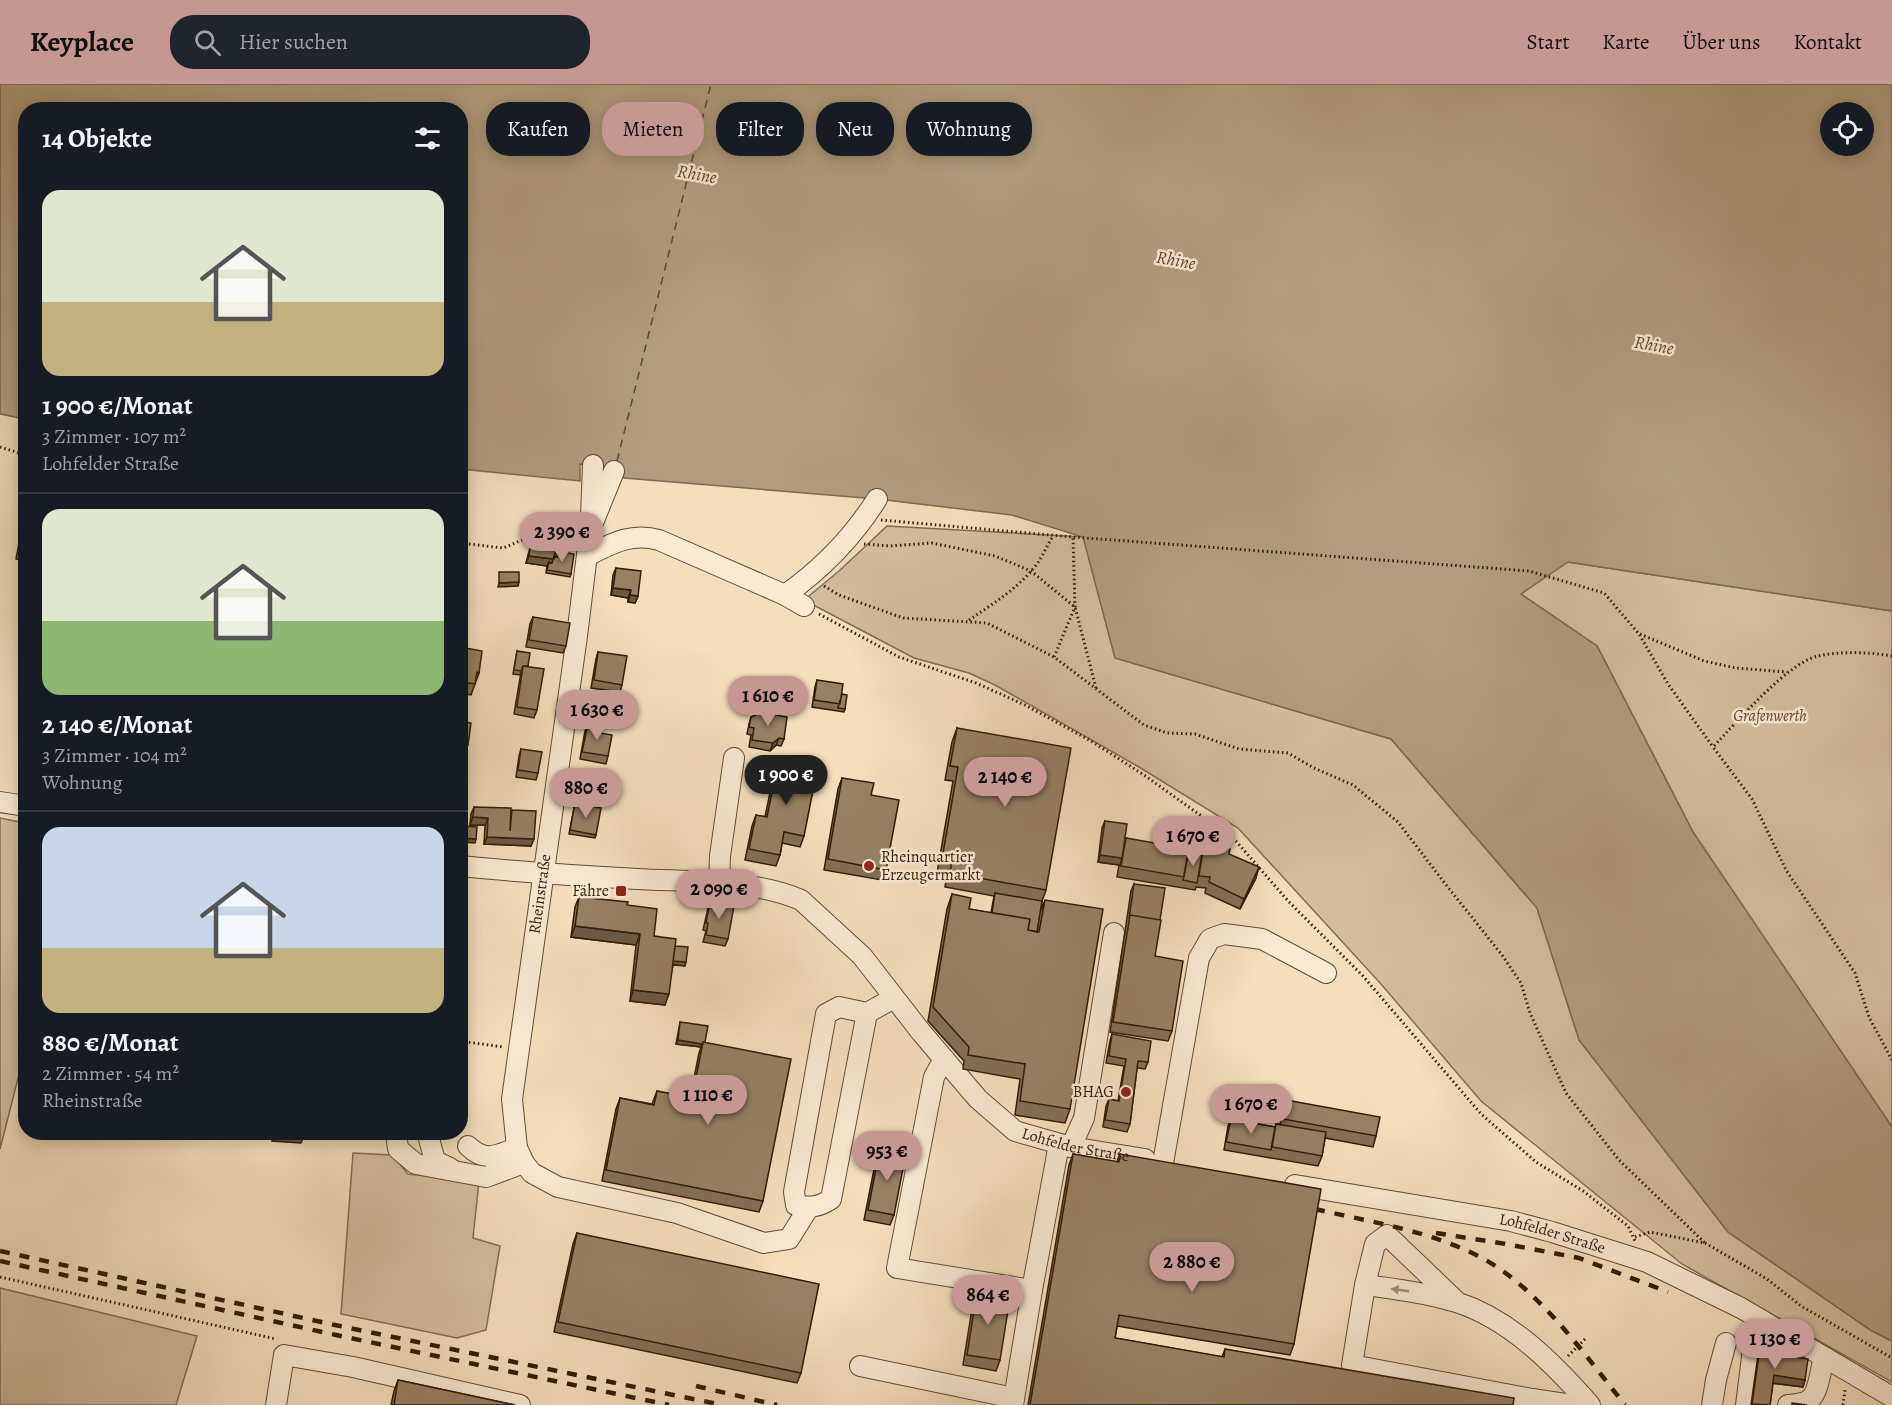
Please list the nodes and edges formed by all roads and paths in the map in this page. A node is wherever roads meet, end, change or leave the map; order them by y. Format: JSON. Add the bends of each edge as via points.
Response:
{"nodes":[{"id":1,"x":0,"y":447,"type":"edge"},
{"id":2,"x":18,"y":453,"type":"edge"},
{"id":3,"x":593,"y":465,"type":"dead end"},
{"id":4,"x":614,"y":471,"type":"dead end"},
{"id":5,"x":877,"y":499,"type":"dead end"},
{"id":6,"x":865,"y":519,"type":"junction"},
{"id":7,"x":541,"y":524,"type":"dead end"},
{"id":8,"x":590,"y":530,"type":"junction"},
{"id":9,"x":1053,"y":536,"type":"junction"},
{"id":10,"x":1073,"y":537,"type":"junction"},
{"id":11,"x":845,"y":542,"type":"junction"},
{"id":12,"x":468,"y":544,"type":"edge"},
{"id":13,"x":587,"y":556,"type":"junction"},
{"id":14,"x":1031,"y":571,"type":"junction"},
{"id":15,"x":810,"y":578,"type":"junction"},
{"id":16,"x":786,"y":595,"type":"junction"},
{"id":17,"x":804,"y":606,"type":"joint"},
{"id":18,"x":1075,"y":607,"type":"junction"},
{"id":19,"x":968,"y":621,"type":"junction"},
{"id":20,"x":1639,"y":634,"type":"junction"},
{"id":21,"x":1892,"y":656,"type":"edge"},
{"id":22,"x":1054,"y":657,"type":"junction"},
{"id":23,"x":1787,"y":672,"type":"junction"},
{"id":24,"x":1096,"y":688,"type":"junction"},
{"id":25,"x":1713,"y":747,"type":"junction"},
{"id":26,"x":734,"y":759,"type":"dead end"},
{"id":27,"x":0,"y":802,"type":"edge"},
{"id":28,"x":18,"y":805,"type":"edge"},
{"id":29,"x":468,"y":867,"type":"edge"},
{"id":30,"x":543,"y":874,"type":"junction"},
{"id":31,"x":719,"y":884,"type":"junction"},
{"id":32,"x":1114,"y":933,"type":"dead end"},
{"id":33,"x":1326,"y":973,"type":"dead end"},
{"id":34,"x":894,"y":998,"type":"junction"},
{"id":35,"x":867,"y":1012,"type":"junction"},
{"id":36,"x":468,"y":1042,"type":"edge"},
{"id":37,"x":519,"y":1048,"type":"junction"},
{"id":38,"x":944,"y":1059,"type":"junction"},
{"id":39,"x":1892,"y":1060,"type":"edge"},
{"id":40,"x":397,"y":1140,"type":"edge"},
{"id":41,"x":429,"y":1140,"type":"edge"},
{"id":42,"x":1065,"y":1145,"type":"junction"},
{"id":43,"x":468,"y":1146,"type":"dead end"},
{"id":44,"x":524,"y":1161,"type":"junction"},
{"id":45,"x":1163,"y":1162,"type":"junction"},
{"id":46,"x":1186,"y":1166,"type":"edge"},
{"id":47,"x":463,"y":1173,"type":"junction"},
{"id":48,"x":1279,"y":1182,"type":"edge"},
{"id":49,"x":809,"y":1207,"type":"junction"},
{"id":50,"x":1634,"y":1238,"type":"junction"},
{"id":51,"x":1705,"y":1244,"type":"junction"},
{"id":52,"x":1636,"y":1258,"type":"junction"},
{"id":53,"x":0,"y":1277,"type":"edge"},
{"id":54,"x":1365,"y":1285,"type":"junction"},
{"id":55,"x":1032,"y":1290,"type":"junction"},
{"id":56,"x":1457,"y":1302,"type":"junction"},
{"id":57,"x":1760,"y":1321,"type":"junction"},
{"id":58,"x":279,"y":1340,"type":"dead end"},
{"id":59,"x":1726,"y":1343,"type":"dead end"},
{"id":60,"x":1824,"y":1357,"type":"junction"},
{"id":61,"x":1892,"y":1358,"type":"edge"},
{"id":62,"x":860,"y":1366,"type":"dead end"},
{"id":63,"x":1892,"y":1397,"type":"edge"},
{"id":64,"x":1014,"y":1402,"type":"edge"},
{"id":65,"x":1532,"y":1402,"type":"edge"},
{"id":66,"x":276,"y":1405,"type":"edge"},
{"id":67,"x":520,"y":1405,"type":"edge"},
{"id":68,"x":1572,"y":1405,"type":"edge"},
{"id":69,"x":1590,"y":1405,"type":"edge"},
{"id":70,"x":1712,"y":1405,"type":"edge"},
{"id":71,"x":1746,"y":1405,"type":"edge"},
{"id":72,"x":1788,"y":1405,"type":"edge"}],
"edges":[{"from":1,"to":2,"type":"path"},
{"from":3,"to":8,"type":"street"},
{"from":4,"to":8,"type":"street","name":"Rheinstraße"},
{"from":5,"to":6,"type":"street"},
{"from":6,"to":9,"type":"path"},
{"from":6,"to":11,"type":"street"},
{"from":7,"to":12,"type":"path","via":[[534,535],[503,548]]},
{"from":8,"to":13,"type":"street","name":"Rheinstraße"},
{"from":9,"to":10,"type":"path"},
{"from":9,"to":14,"type":"path"},
{"from":10,"to":18,"type":"path"},
{"from":10,"to":20,"type":"path","via":[[1530,571],[1604,593]]},
{"from":11,"to":14,"type":"path","via":[[890,546],[932,543],[995,556]]},
{"from":11,"to":15,"type":"street"},
{"from":13,"to":16,"type":"street","via":[[630,537],[648,537]]},
{"from":13,"to":30,"type":"street","name":"Rheinstraße"},
{"from":14,"to":18,"type":"path"},
{"from":14,"to":19,"type":"path"},
{"from":15,"to":16,"type":"street"},
{"from":15,"to":19,"type":"path","via":[[839,595],[903,618]]},
{"from":16,"to":17,"type":"street"},
{"from":17,"to":50,"type":"path","via":[[899,657],[976,683],[1025,705],[1144,775],[1235,840],[1289,902],[1363,976],[1481,1114],[1536,1162],[1583,1191],[1628,1226]]},
{"from":18,"to":22,"type":"path"},
{"from":18,"to":24,"type":"path"},
{"from":19,"to":22,"type":"path","via":[[987,623]]},
{"from":20,"to":23,"type":"path","via":[[1704,661]]},
{"from":20,"to":25,"type":"path","via":[[1668,684]]},
{"from":21,"to":23,"type":"path","via":[[1845,653],[1816,657]]},
{"from":22,"to":24,"type":"path"},
{"from":23,"to":25,"type":"path"},
{"from":24,"to":51,"type":"path","via":[[1144,725],[1167,733],[1195,734],[1239,749],[1288,753],[1353,784],[1398,822],[1521,983],[1530,1013],[1566,1093],[1619,1160]]},
{"from":25,"to":39,"type":"path","via":[[1752,799],[1786,870],[1855,973],[1869,1017]]},
{"from":26,"to":31,"type":"street"},
{"from":27,"to":28,"type":"street"},
{"from":29,"to":30,"type":"street","name":"Lohfelder Straße"},
{"from":30,"to":31,"type":"street","name":"Lohfelder Straße"},
{"from":30,"to":37,"type":"street","name":"Rheinstraße"},
{"from":31,"to":34,"type":"street","name":"Lohfelder Straße","via":[[779,891],[801,900],[862,956]]},
{"from":32,"to":42,"type":"street","via":[[1084,1118]]},
{"from":33,"to":45,"type":"street","via":[[1262,939],[1224,934],[1210,939],[1199,958]]},
{"from":34,"to":35,"type":"street"},
{"from":34,"to":38,"type":"street","name":"Lohfelder Straße"},
{"from":35,"to":49,"type":"street","via":[[831,1199],[821,1206]]},
{"from":35,"to":49,"type":"street","via":[[839,1007],[826,1014],[794,1192],[796,1205]]},
{"from":36,"to":37,"type":"path"},
{"from":37,"to":44,"type":"street","name":"Rheinstraße","via":[[512,1099]]},
{"from":38,"to":42,"type":"street","name":"Lohfelder Straße","via":[[978,1099],[1016,1131]]},
{"from":38,"to":55,"type":"street","via":[[934,1077],[897,1268]]},
{"from":40,"to":47,"type":"street","via":[[398,1149],[416,1164]]},
{"from":41,"to":47,"type":"street","via":[[435,1161]]},
{"from":42,"to":45,"type":"street","name":"Lohfelder Straße"},
{"from":42,"to":55,"type":"street"},
{"from":43,"to":44,"type":"street","via":[[488,1158]]},
{"from":44,"to":47,"type":"street","via":[[486,1177]]},
{"from":44,"to":49,"type":"street","via":[[558,1187],[677,1213],[764,1243],[789,1239]]},
{"from":45,"to":46,"type":"street","name":"Lohfelder Straße"},
{"from":48,"to":52,"type":"street","name":"Lohfelder Straße","via":[[1510,1221]]},
{"from":50,"to":51,"type":"path","via":[[1650,1233]]},
{"from":50,"to":52,"type":"path"},
{"from":51,"to":61,"type":"path"},
{"from":52,"to":57,"type":"street","name":"Lohfelder Straße"},
{"from":53,"to":58,"type":"path"},
{"from":56,"to":54,"type":"street","one_way":true},
{"from":54,"to":56,"type":"street","via":[[1375,1244],[1387,1235]]},
{"from":54,"to":65,"type":"street","via":[[1352,1365]]},
{"from":55,"to":64,"type":"street"},
{"from":56,"to":69,"type":"street","via":[[1499,1322],[1522,1339],[1566,1377]]},
{"from":57,"to":60,"type":"street","name":"Lohfelder Straße"},
{"from":57,"to":71,"type":"street"},
{"from":59,"to":70,"type":"street"},
{"from":60,"to":63,"type":"street","name":"Lohfelder Straße"},
{"from":60,"to":72,"type":"street","via":[[1812,1398]]},
{"from":62,"to":64,"type":"street"},
{"from":65,"to":68,"type":"street"},
{"from":66,"to":67,"type":"street","via":[[284,1355]]}]}
